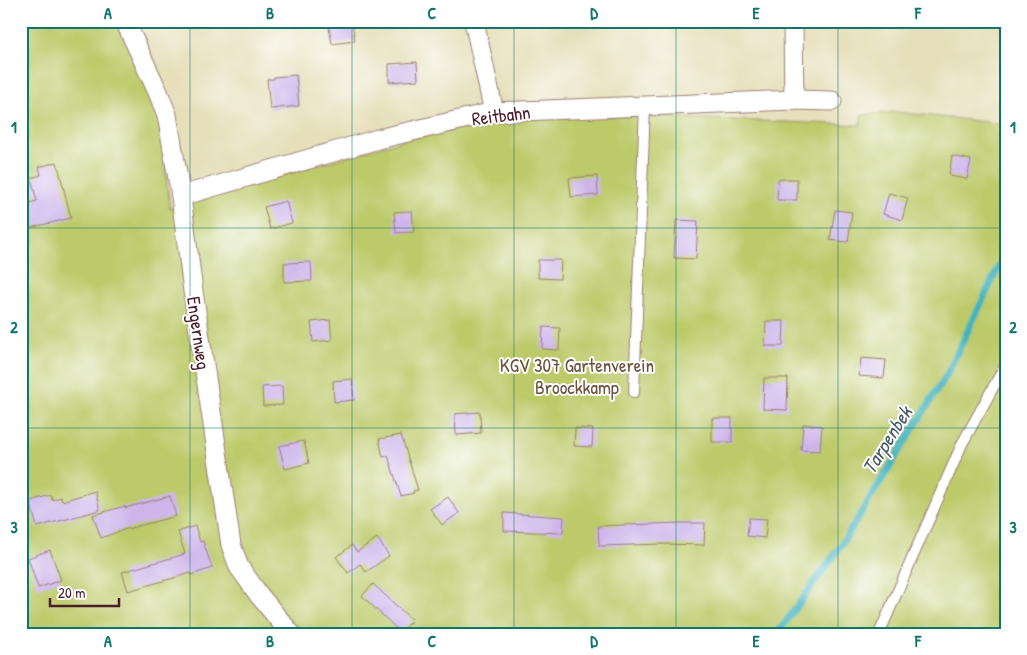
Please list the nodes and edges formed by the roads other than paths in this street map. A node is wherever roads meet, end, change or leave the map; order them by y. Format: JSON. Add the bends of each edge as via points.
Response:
{"nodes":[{"id":1,"x":125,"y":21,"type":"edge"},
{"id":2,"x":474,"y":21,"type":"edge"},
{"id":3,"x":793,"y":21,"type":"edge"},
{"id":4,"x":794,"y":100,"type":"junction"},
{"id":5,"x":832,"y":101,"type":"dead end"},
{"id":6,"x":645,"y":106,"type":"junction"},
{"id":7,"x":494,"y":112,"type":"junction"},
{"id":8,"x":181,"y":196,"type":"junction"},
{"id":9,"x":1006,"y":364,"type":"edge"},
{"id":10,"x":634,"y":392,"type":"dead end"},
{"id":11,"x":291,"y":634,"type":"edge"},
{"id":12,"x":879,"y":634,"type":"edge"}],
"edges":[{"from":1,"to":8,"type":"street","name":"Engernweg","via":[[167,115]]},
{"from":2,"to":7,"type":"street"},
{"from":3,"to":4,"type":"street"},
{"from":4,"to":5,"type":"street","name":"Reitbahn"},
{"from":4,"to":6,"type":"street","name":"Reitbahn"},
{"from":6,"to":7,"type":"street","name":"Reitbahn"},
{"from":6,"to":10,"type":"lane"},
{"from":7,"to":8,"type":"street","name":"Reitbahn","via":[[378,139]]},
{"from":8,"to":11,"type":"street","name":"Engernweg","via":[[231,545],[239,567]]},
{"from":9,"to":12,"type":"lane","via":[[962,444]]}]}
